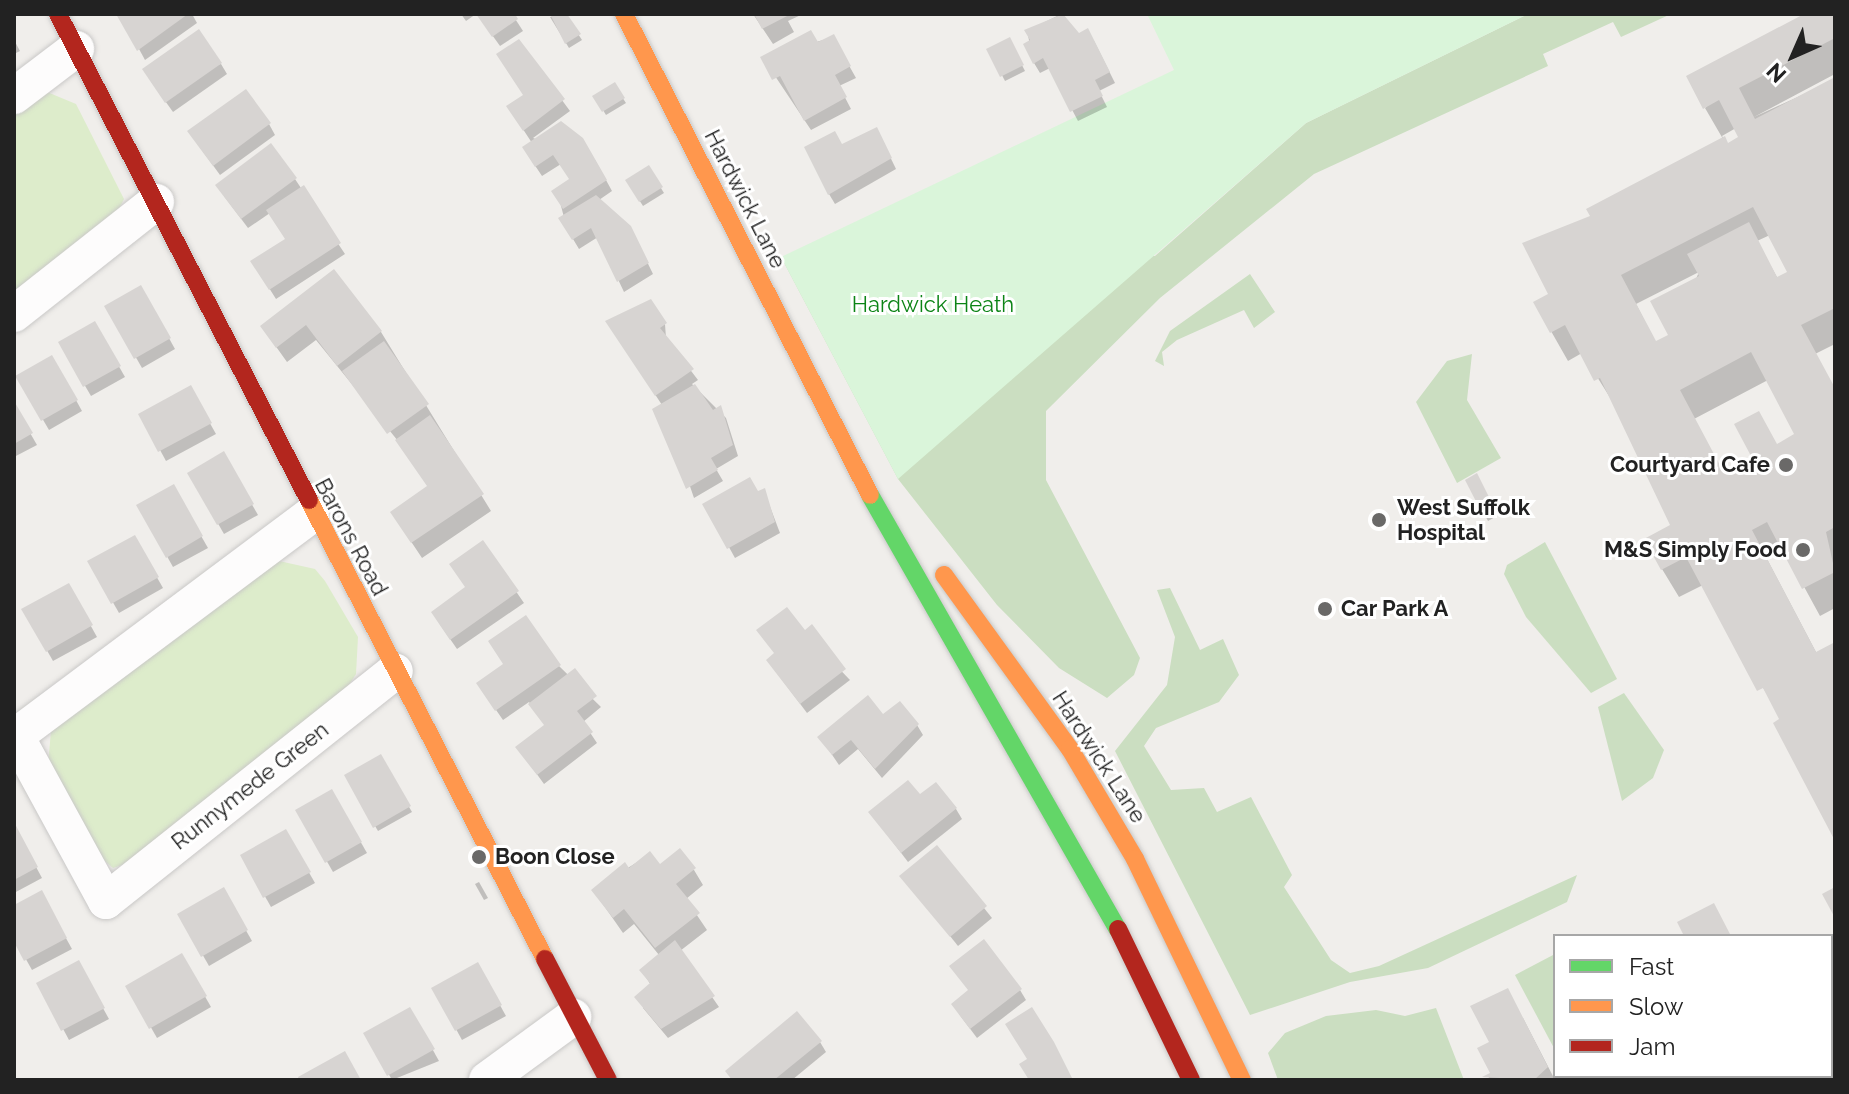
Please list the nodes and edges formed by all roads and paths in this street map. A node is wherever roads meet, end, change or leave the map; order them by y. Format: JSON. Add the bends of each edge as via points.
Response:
{"nodes":[{"id":1,"x":58,"y":14,"type":"edge"},
{"id":2,"x":624,"y":14,"type":"edge"},
{"id":3,"x":76,"y":49,"type":"junction"},
{"id":4,"x":14,"y":96,"type":"edge"},
{"id":5,"x":156,"y":202,"type":"junction"},
{"id":6,"x":14,"y":314,"type":"edge"},
{"id":7,"x":870,"y":488,"type":"junction"},
{"id":8,"x":311,"y":515,"type":"junction"},
{"id":9,"x":395,"y":671,"type":"junction"},
{"id":10,"x":15,"y":735,"type":"edge"},
{"id":11,"x":573,"y":1017,"type":"junction"},
{"id":12,"x":487,"y":1080,"type":"edge"},
{"id":13,"x":608,"y":1080,"type":"edge"},
{"id":14,"x":1191,"y":1080,"type":"edge"},
{"id":15,"x":1242,"y":1080,"type":"edge"}],
"edges":[{"from":1,"to":3,"type":"street","name":"Barons Road"},
{"from":2,"to":7,"type":"street","name":"Hardwick Lane"},
{"from":3,"to":4,"type":"street"},
{"from":3,"to":5,"type":"street","name":"Barons Road"},
{"from":5,"to":6,"type":"street"},
{"from":5,"to":8,"type":"street","name":"Barons Road"},
{"from":7,"to":14,"type":"street","name":"Hardwick Lane","via":[[898,551],[1103,897]]},
{"from":7,"to":15,"type":"street","name":"Hardwick Lane","via":[[918,538],[1070,749],[1135,859]]},
{"from":8,"to":9,"type":"street","name":"Barons Road"},
{"from":8,"to":10,"type":"street","name":"Runnymede Green"},
{"from":9,"to":10,"type":"street","name":"Runnymede Green","via":[[110,912]]},
{"from":9,"to":11,"type":"street","name":"Barons Road"},
{"from":11,"to":12,"type":"street"},
{"from":11,"to":13,"type":"street","name":"Barons Road"}]}
